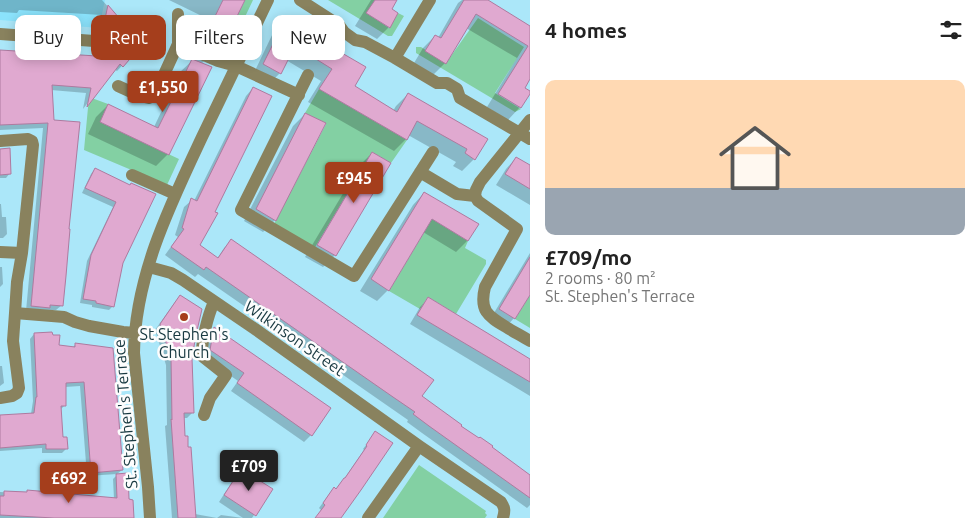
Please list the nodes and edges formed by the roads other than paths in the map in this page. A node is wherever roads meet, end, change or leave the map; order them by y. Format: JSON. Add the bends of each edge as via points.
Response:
{"nodes":[{"id":1,"x":268,"y":0,"type":"edge"},
{"id":2,"x":300,"y":0,"type":"edge"},
{"id":3,"x":430,"y":0,"type":"edge"},
{"id":4,"x":0,"y":34,"type":"edge"},
{"id":5,"x":91,"y":41,"type":"edge"},
{"id":6,"x":176,"y":48,"type":"edge"},
{"id":7,"x":394,"y":58,"type":"junction"},
{"id":8,"x":218,"y":60,"type":"edge"},
{"id":9,"x":236,"y":66,"type":"junction"},
{"id":10,"x":308,"y":75,"type":"dead end"},
{"id":11,"x":118,"y":86,"type":"dead end"},
{"id":12,"x":298,"y":95,"type":"junction"},
{"id":13,"x":530,"y":120,"type":"edge"},
{"id":14,"x":525,"y":136,"type":"edge"},
{"id":15,"x":0,"y":141,"type":"edge"},
{"id":16,"x":433,"y":152,"type":"dead end"},
{"id":17,"x":420,"y":172,"type":"junction"},
{"id":18,"x":132,"y":175,"type":"dead end"},
{"id":19,"x":175,"y":194,"type":"junction"},
{"id":20,"x":475,"y":196,"type":"junction"},
{"id":21,"x":0,"y":252,"type":"edge"},
{"id":22,"x":22,"y":253,"type":"junction"},
{"id":23,"x":149,"y":267,"type":"junction"},
{"id":24,"x":214,"y":302,"type":"junction"},
{"id":25,"x":15,"y":313,"type":"junction"},
{"id":26,"x":135,"y":332,"type":"junction"},
{"id":27,"x":530,"y":341,"type":"edge"},
{"id":28,"x":0,"y":398,"type":"edge"},
{"id":29,"x":204,"y":415,"type":"dead end"},
{"id":30,"x":419,"y":446,"type":"junction"},
{"id":31,"x":150,"y":518,"type":"edge"},
{"id":32,"x":368,"y":518,"type":"edge"},
{"id":33,"x":503,"y":518,"type":"edge"}],
"edges":[{"from":1,"to":9,"type":"street","name":"St. Stephen's Terrace"},
{"from":2,"to":7,"type":"street","via":[[339,25],[355,40]]},
{"from":3,"to":7,"type":"street"},
{"from":4,"to":5,"type":"street"},
{"from":6,"to":11,"type":"street","via":[[156,92],[149,98]]},
{"from":7,"to":14,"type":"street","via":[[437,83],[447,83],[457,89],[460,98]]},
{"from":8,"to":9,"type":"street"},
{"from":9,"to":12,"type":"street"},
{"from":9,"to":19,"type":"street","name":"St. Stephen's Terrace"},
{"from":10,"to":12,"type":"street"},
{"from":12,"to":17,"type":"street","via":[[241,210],[354,276]]},
{"from":13,"to":14,"type":"street"},
{"from":14,"to":20,"type":"street","via":[[480,182]]},
{"from":15,"to":22,"type":"street","via":[[28,139],[33,145]]},
{"from":16,"to":17,"type":"street"},
{"from":17,"to":20,"type":"street","via":[[457,194]]},
{"from":18,"to":19,"type":"street"},
{"from":19,"to":23,"type":"street","name":"St. Stephen's Terrace"},
{"from":20,"to":27,"type":"street","via":[[517,229],[485,287],[483,305],[489,316]]},
{"from":21,"to":22,"type":"street"},
{"from":22,"to":25,"type":"street"},
{"from":23,"to":24,"type":"street","name":"Wilkinson Street","via":[[171,273]]},
{"from":23,"to":26,"type":"street","name":"St. Stephen's Terrace"},
{"from":24,"to":29,"type":"street","via":[[202,356],[226,375],[210,398]]},
{"from":24,"to":30,"type":"street","name":"Wilkinson Street"},
{"from":25,"to":26,"type":"street","via":[[64,317],[89,326]]},
{"from":25,"to":28,"type":"street","via":[[13,341],[19,388],[18,393]]},
{"from":26,"to":31,"type":"street","name":"St. Stephen's Terrace","via":[[134,353]]},
{"from":30,"to":32,"type":"street"},
{"from":30,"to":33,"type":"street","name":"Wilkinson Street","via":[[501,502],[505,512]]}]}
